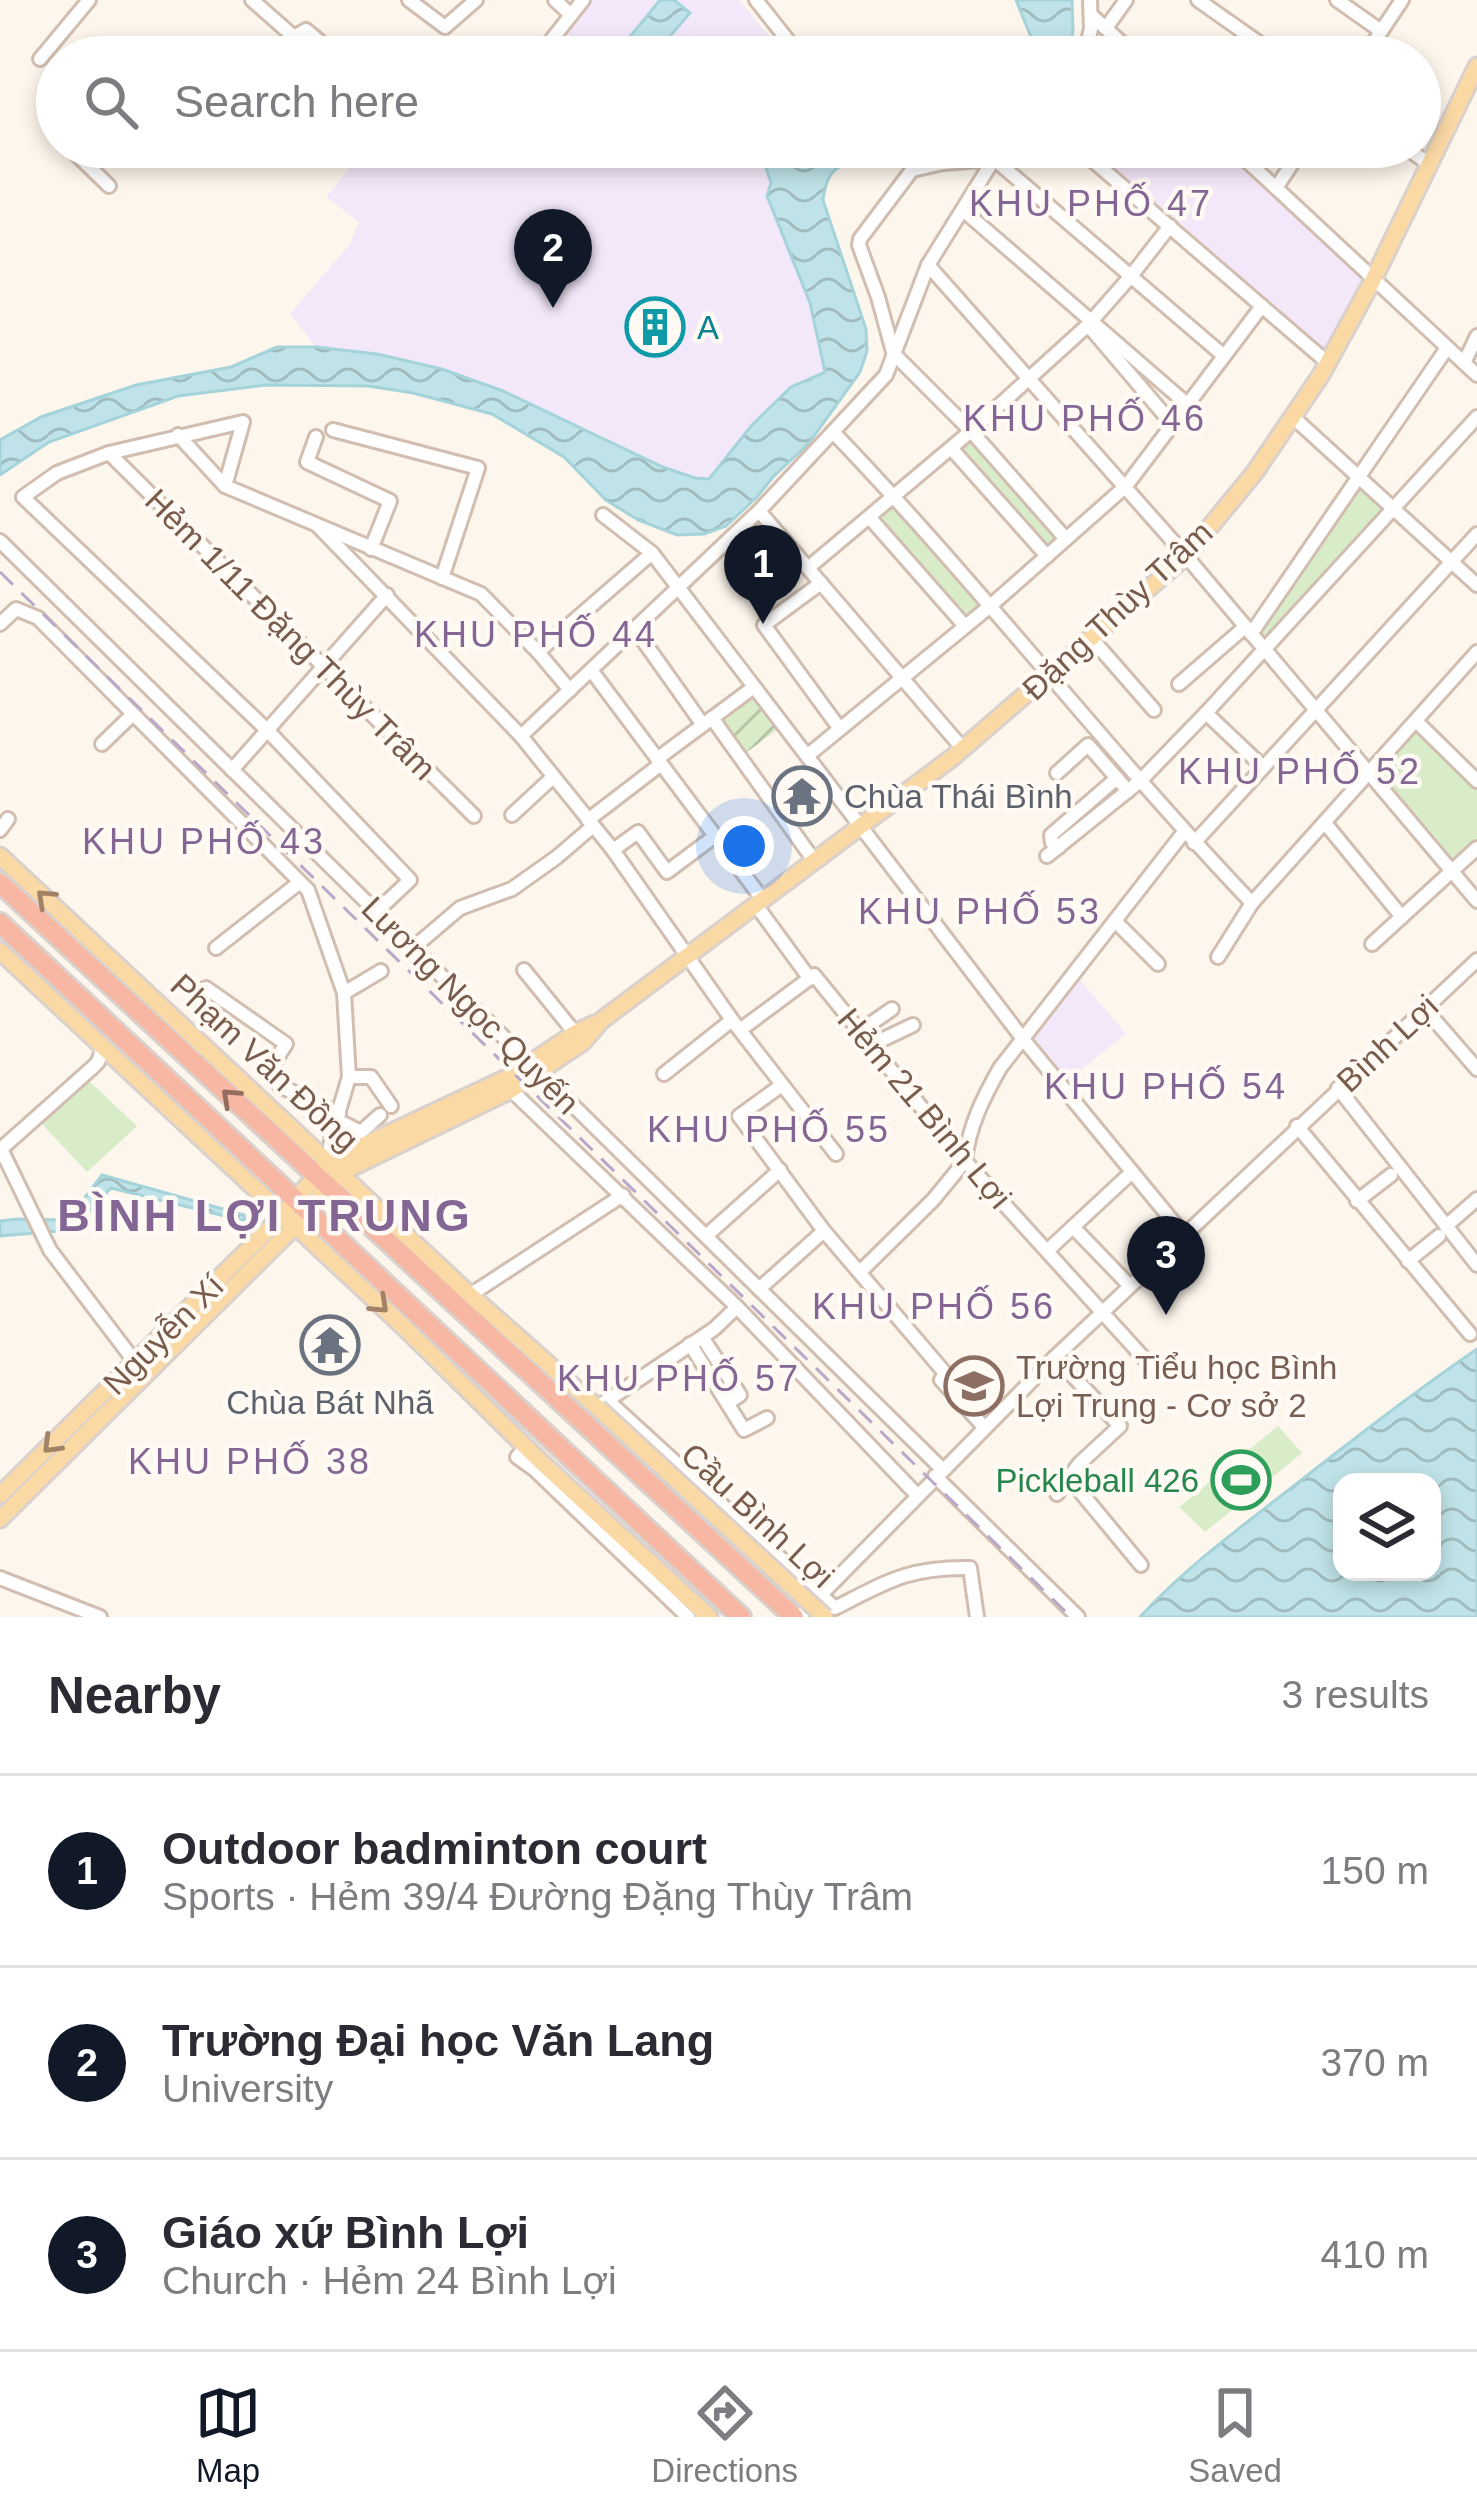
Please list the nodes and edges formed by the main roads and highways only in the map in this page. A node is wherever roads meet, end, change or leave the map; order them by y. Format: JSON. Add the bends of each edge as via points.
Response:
{"nodes":[{"id":1,"x":1477,"y":66,"type":"edge"},
{"id":2,"x":1441,"y":140,"type":"edge"},
{"id":3,"x":1427,"y":168,"type":"edge"},
{"id":4,"x":0,"y":856,"type":"edge"},
{"id":5,"x":0,"y":883,"type":"edge"},
{"id":6,"x":0,"y":923,"type":"edge"},
{"id":7,"x":0,"y":952,"type":"edge"},
{"id":8,"x":602,"y":1020,"type":"junction"},
{"id":9,"x":534,"y":1067,"type":"junction"},
{"id":10,"x":162,"y":1089,"type":"junction"},
{"id":11,"x":327,"y":1175,"type":"junction"},
{"id":12,"x":295,"y":1212,"type":"junction"},
{"id":13,"x":595,"y":1412,"type":"junction"},
{"id":14,"x":548,"y":1454,"type":"junction"},
{"id":15,"x":0,"y":1496,"type":"edge"},
{"id":16,"x":0,"y":1519,"type":"edge"},
{"id":17,"x":709,"y":1617,"type":"edge"},
{"id":18,"x":719,"y":1617,"type":"edge"},
{"id":19,"x":741,"y":1617,"type":"edge"},
{"id":20,"x":797,"y":1617,"type":"edge"},
{"id":21,"x":812,"y":1617,"type":"edge"},
{"id":22,"x":825,"y":1617,"type":"edge"}],
"edges":[{"from":1,"to":2,"type":"main road","name":"Đặng Thùy Trâm"},
{"from":3,"to":8,"type":"main road","name":"Đặng Thùy Trâm","via":[[1294,418],[1186,556],[963,749]]},
{"from":11,"to":4,"type":"main road","name":"Phạm Văn Đồng","one_way":true},
{"from":11,"to":5,"type":"highway","name":"Phạm Văn Đồng","one_way":true},
{"from":6,"to":10,"type":"highway"},
{"from":7,"to":10,"type":"main road","via":[[103,1047]]},
{"from":8,"to":9,"type":"main road","name":"Đặng Thùy Trâm"},
{"from":8,"to":9,"type":"main road","name":"Đặng Thùy Trâm","via":[[583,1042]]},
{"from":9,"to":11,"type":"main road","name":"Đặng Thùy Trâm"},
{"from":9,"to":11,"type":"main road","name":"Đặng Thùy Trâm","via":[[511,1090]]},
{"from":10,"to":12,"type":"highway"},
{"from":11,"to":12,"type":"main road","name":"Nguyễn Xí"},
{"from":11,"to":13,"type":"highway","name":"Phạm Văn Đồng"},
{"from":12,"to":14,"type":"highway","via":[[408,1305]]},
{"from":12,"to":14,"type":"main road","one_way":true,"via":[[472,1391],[521,1452]]},
{"from":12,"to":15,"type":"main road","name":"Nguyễn Xí","one_way":true},
{"from":12,"to":16,"type":"main road","name":"Nguyễn Xí"},
{"from":13,"to":20,"type":"highway","name":"Cầu Bình Lợi"},
{"from":13,"to":21,"type":"main road","name":"Cầu Bình Lợi","bridge":true},
{"from":13,"to":22,"type":"main road","name":"Cầu Bình Lợi","bridge":true},
{"from":14,"to":17,"type":"main road"},
{"from":14,"to":18,"type":"main road"},
{"from":14,"to":19,"type":"highway"}]}
